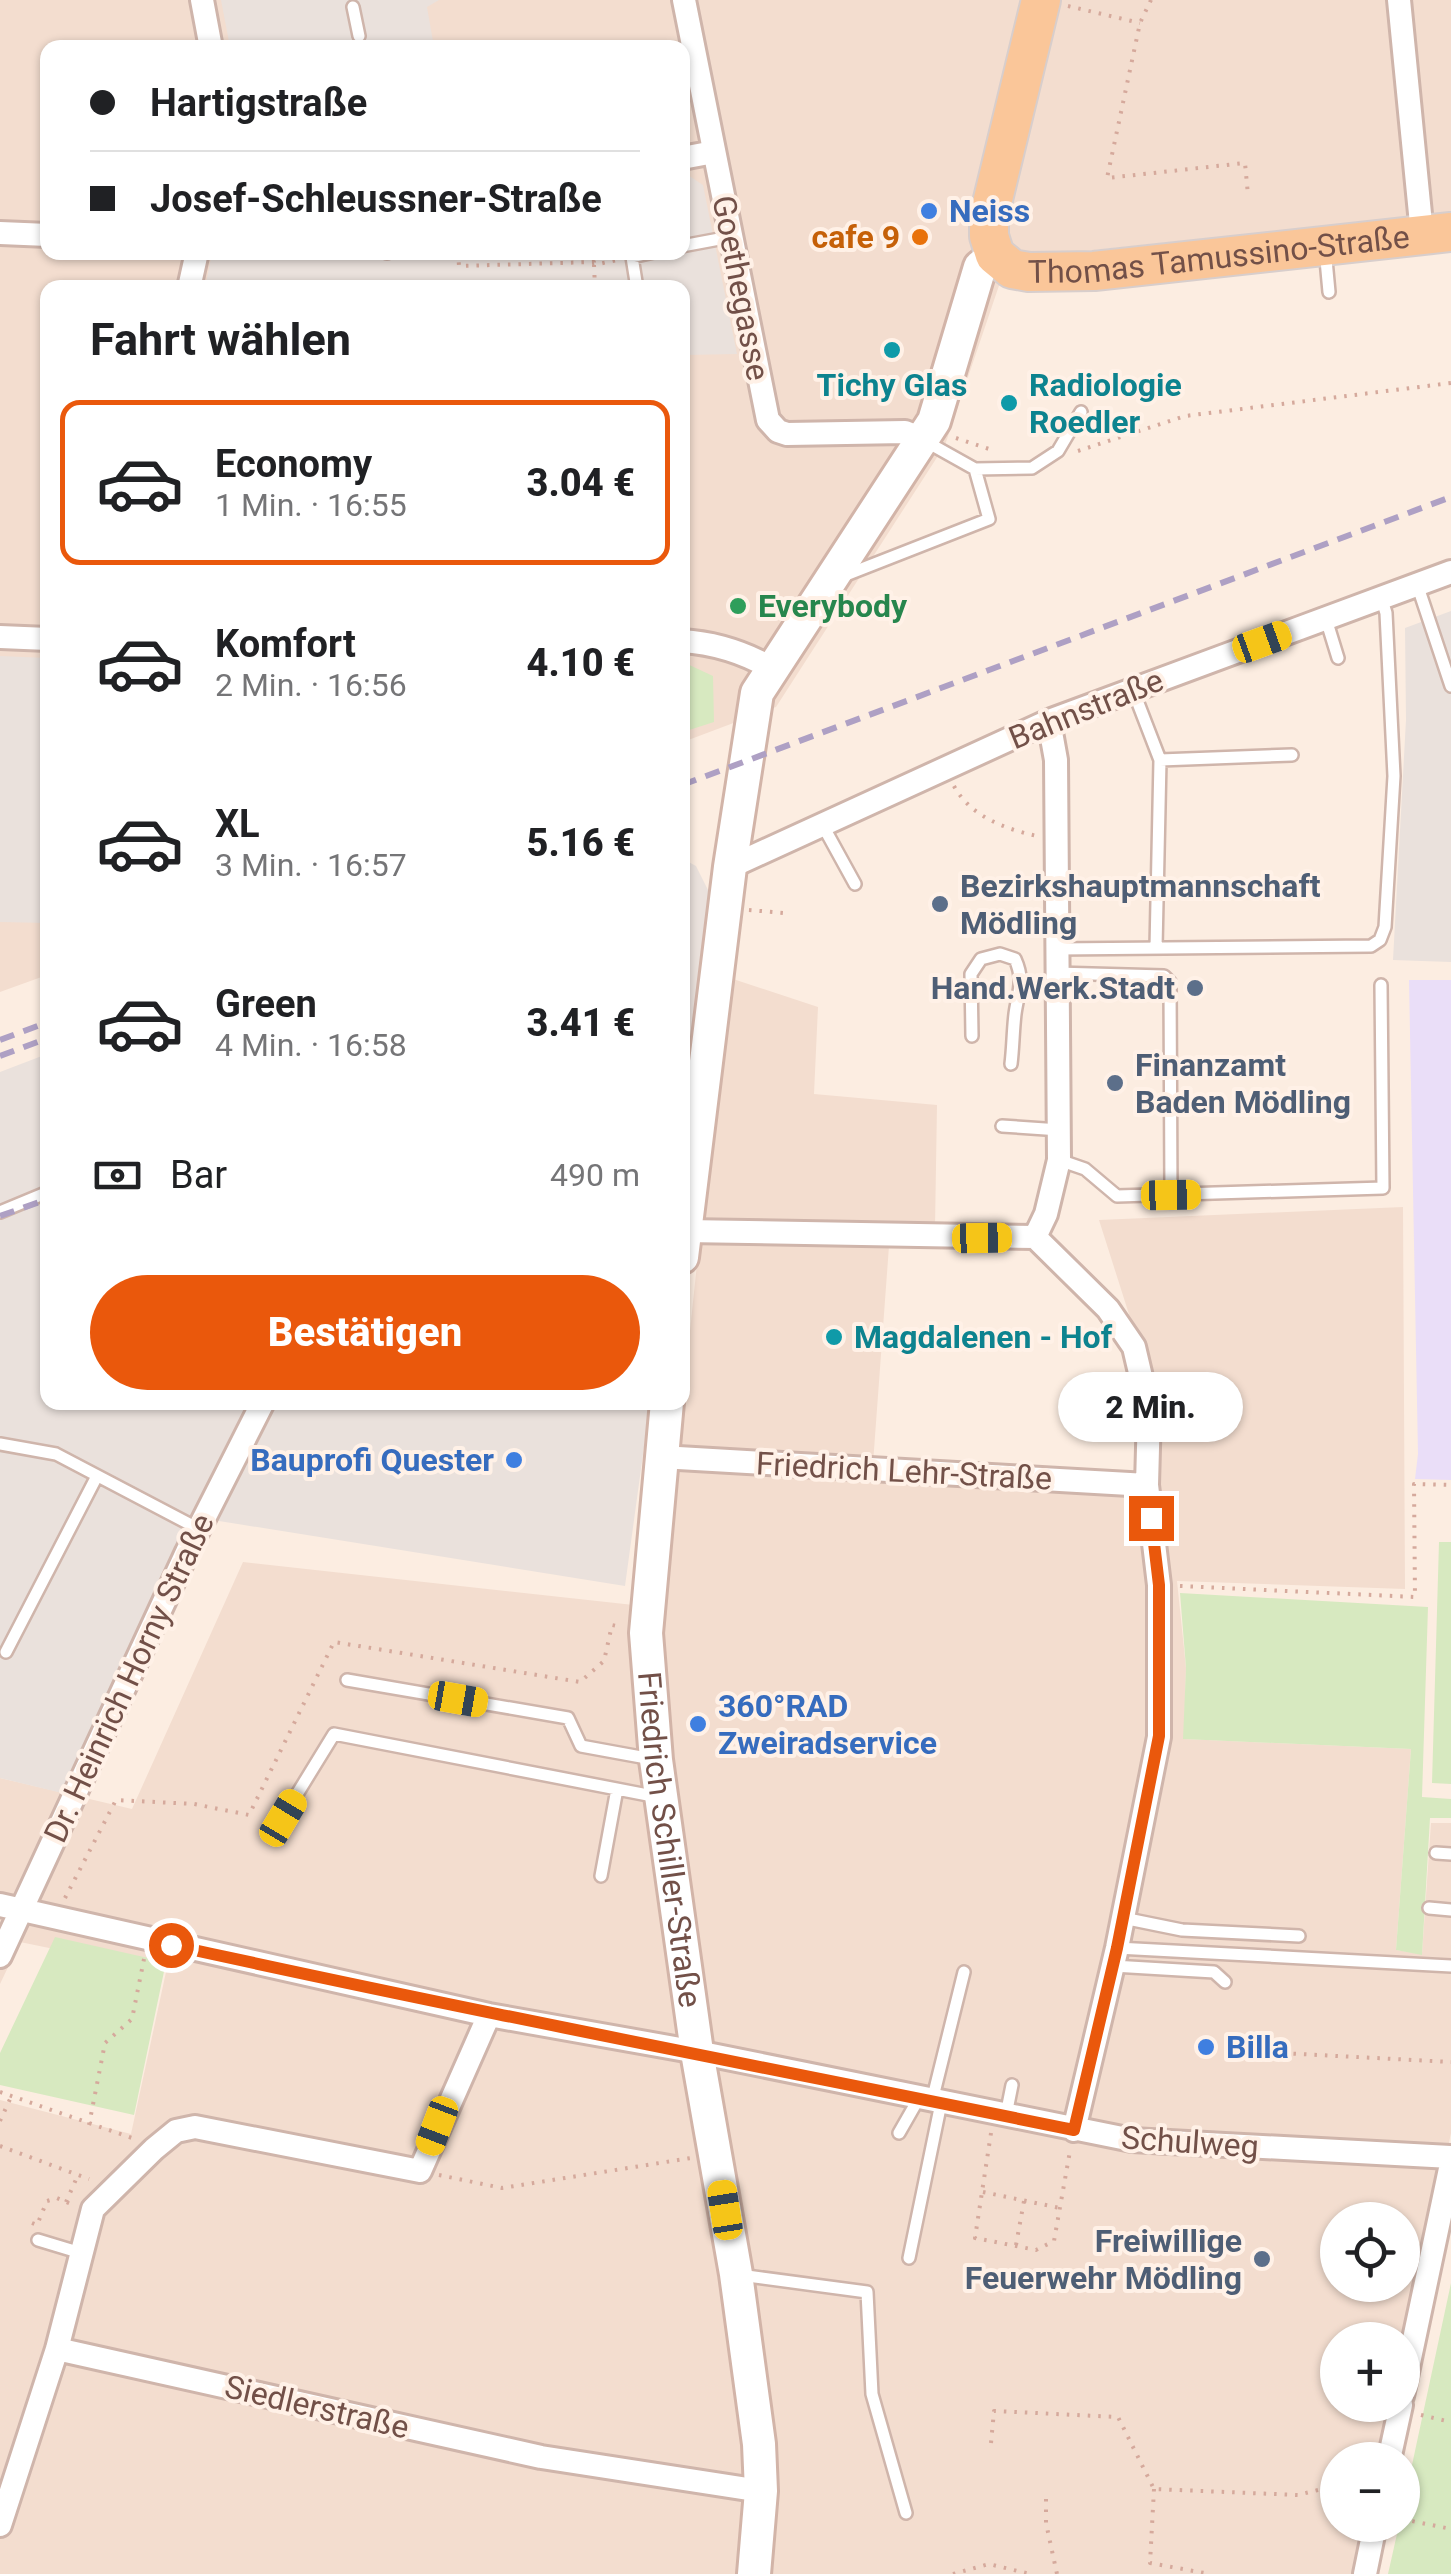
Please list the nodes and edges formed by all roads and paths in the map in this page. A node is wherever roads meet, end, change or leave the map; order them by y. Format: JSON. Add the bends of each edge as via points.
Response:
{"nodes":[{"id":1,"x":202,"y":0,"type":"edge"},
{"id":2,"x":684,"y":0,"type":"edge"},
{"id":3,"x":1152,"y":0,"type":"edge"},
{"id":4,"x":1399,"y":0,"type":"edge"},
{"id":5,"x":1047,"y":1,"type":"edge"},
{"id":6,"x":353,"y":7,"type":"dead end"},
{"id":7,"x":1140,"y":23,"type":"junction"},
{"id":8,"x":359,"y":36,"type":"dead end"},
{"id":9,"x":210,"y":40,"type":"edge"},
{"id":10,"x":714,"y":152,"type":"junction"},
{"id":11,"x":690,"y":156,"type":"edge"},
{"id":12,"x":1248,"y":195,"type":"dead end"},
{"id":13,"x":0,"y":233,"type":"edge"},
{"id":14,"x":1436,"y":233,"type":"edge"},
{"id":15,"x":40,"y":236,"type":"edge"},
{"id":16,"x":730,"y":237,"type":"junction"},
{"id":17,"x":690,"y":244,"type":"edge"},
{"id":18,"x":1324,"y":245,"type":"junction"},
{"id":19,"x":995,"y":256,"type":"junction"},
{"id":20,"x":459,"y":260,"type":"edge"},
{"id":21,"x":618,"y":260,"type":"edge"},
{"id":22,"x":594,"y":265,"type":"junction"},
{"id":23,"x":595,"y":280,"type":"edge"},
{"id":24,"x":1329,"y":292,"type":"dead end"},
{"id":25,"x":1451,"y":384,"type":"edge"},
{"id":26,"x":1081,"y":412,"type":"dead end"},
{"id":27,"x":927,"y":430,"type":"junction"},
{"id":28,"x":1058,"y":451,"type":"junction"},
{"id":29,"x":997,"y":452,"type":"dead end"},
{"id":30,"x":975,"y":469,"type":"junction"},
{"id":31,"x":1451,"y":572,"type":"edge"},
{"id":32,"x":827,"y":582,"type":"junction"},
{"id":33,"x":1416,"y":584,"type":"junction"},
{"id":34,"x":1380,"y":598,"type":"junction"},
{"id":35,"x":1326,"y":618,"type":"junction"},
{"id":36,"x":0,"y":637,"type":"edge"},
{"id":37,"x":40,"y":639,"type":"edge"},
{"id":38,"x":690,"y":642,"type":"edge"},
{"id":39,"x":1338,"y":658,"type":"dead end"},
{"id":40,"x":771,"y":668,"type":"junction"},
{"id":41,"x":1451,"y":686,"type":"edge"},
{"id":42,"x":1132,"y":690,"type":"junction"},
{"id":43,"x":1049,"y":721,"type":"junction"},
{"id":44,"x":1292,"y":754,"type":"dead end"},
{"id":45,"x":1160,"y":760,"type":"junction"},
{"id":46,"x":944,"y":769,"type":"junction"},
{"id":47,"x":822,"y":824,"type":"junction"},
{"id":48,"x":1056,"y":840,"type":"junction"},
{"id":49,"x":730,"y":867,"type":"junction"},
{"id":50,"x":855,"y":884,"type":"dead end"},
{"id":51,"x":725,"y":908,"type":"junction"},
{"id":52,"x":784,"y":913,"type":"dead end"},
{"id":53,"x":1156,"y":948,"type":"junction"},
{"id":54,"x":1056,"y":949,"type":"junction"},
{"id":55,"x":1056,"y":973,"type":"junction"},
{"id":56,"x":1380,"y":985,"type":"dead end"},
{"id":57,"x":972,"y":1036,"type":"dead end"},
{"id":58,"x":1011,"y":1064,"type":"dead end"},
{"id":59,"x":1002,"y":1126,"type":"dead end"},
{"id":60,"x":1060,"y":1130,"type":"junction"},
{"id":61,"x":1059,"y":1160,"type":"junction"},
{"id":62,"x":40,"y":1195,"type":"edge"},
{"id":63,"x":690,"y":1195,"type":"edge"},
{"id":64,"x":1171,"y":1195,"type":"junction"},
{"id":65,"x":0,"y":1212,"type":"edge"},
{"id":66,"x":1035,"y":1236,"type":"junction"},
{"id":67,"x":690,"y":1244,"type":"edge"},
{"id":68,"x":260,"y":1410,"type":"edge"},
{"id":69,"x":666,"y":1410,"type":"edge"},
{"id":70,"x":0,"y":1444,"type":"edge"},
{"id":71,"x":661,"y":1456,"type":"junction"},
{"id":72,"x":97,"y":1476,"type":"junction"},
{"id":73,"x":1147,"y":1484,"type":"junction"},
{"id":74,"x":1451,"y":1485,"type":"edge"},
{"id":75,"x":198,"y":1529,"type":"junction"},
{"id":76,"x":1159,"y":1585,"type":"junction"},
{"id":77,"x":6,"y":1652,"type":"dead end"},
{"id":78,"x":347,"y":1680,"type":"dead end"},
{"id":79,"x":656,"y":1760,"type":"junction"},
{"id":80,"x":617,"y":1789,"type":"junction"},
{"id":81,"x":662,"y":1798,"type":"junction"},
{"id":82,"x":194,"y":1804,"type":"dead end"},
{"id":83,"x":283,"y":1818,"type":"dead end"},
{"id":84,"x":1436,"y":1853,"type":"dead end"},
{"id":85,"x":1451,"y":1854,"type":"edge"},
{"id":86,"x":601,"y":1876,"type":"dead end"},
{"id":87,"x":10,"y":1907,"type":"edge"},
{"id":88,"x":1430,"y":1908,"type":"dead end"},
{"id":89,"x":1451,"y":1910,"type":"edge"},
{"id":90,"x":56,"y":1916,"type":"junction"},
{"id":91,"x":1122,"y":1918,"type":"junction"},
{"id":92,"x":1299,"y":1936,"type":"dead end"},
{"id":93,"x":148,"y":1939,"type":"junction"},
{"id":94,"x":0,"y":1956,"type":"edge"},
{"id":95,"x":1115,"y":1957,"type":"junction"},
{"id":96,"x":1451,"y":1966,"type":"edge"},
{"id":97,"x":964,"y":1972,"type":"dead end"},
{"id":98,"x":1225,"y":1982,"type":"dead end"},
{"id":99,"x":489,"y":2014,"type":"junction"},
{"id":100,"x":697,"y":2052,"type":"junction"},
{"id":101,"x":1262,"y":2052,"type":"dead end"},
{"id":102,"x":1451,"y":2062,"type":"edge"},
{"id":103,"x":1012,"y":2085,"type":"dead end"},
{"id":104,"x":0,"y":2092,"type":"edge"},
{"id":105,"x":11,"y":2097,"type":"junction"},
{"id":106,"x":931,"y":2101,"type":"junction"},
{"id":107,"x":1001,"y":2115,"type":"junction"},
{"id":108,"x":0,"y":2120,"type":"edge"},
{"id":109,"x":89,"y":2125,"type":"junction"},
{"id":110,"x":1074,"y":2130,"type":"junction"},
{"id":111,"x":898,"y":2133,"type":"dead end"},
{"id":112,"x":0,"y":2146,"type":"edge"},
{"id":113,"x":154,"y":2149,"type":"junction"},
{"id":114,"x":716,"y":2154,"type":"junction"},
{"id":115,"x":1451,"y":2161,"type":"edge"},
{"id":116,"x":420,"y":2170,"type":"junction"},
{"id":117,"x":78,"y":2175,"type":"junction"},
{"id":118,"x":113,"y":2188,"type":"junction"},
{"id":119,"x":983,"y":2192,"type":"junction"},
{"id":120,"x":1024,"y":2200,"type":"junction"},
{"id":121,"x":66,"y":2202,"type":"junction"},
{"id":122,"x":1060,"y":2208,"type":"junction"},
{"id":123,"x":92,"y":2213,"type":"junction"},
{"id":124,"x":32,"y":2222,"type":"dead end"},
{"id":125,"x":38,"y":2240,"type":"dead end"},
{"id":126,"x":1016,"y":2246,"type":"junction"},
{"id":127,"x":81,"y":2253,"type":"junction"},
{"id":128,"x":909,"y":2258,"type":"dead end"},
{"id":129,"x":736,"y":2274,"type":"junction"},
{"id":130,"x":1417,"y":2322,"type":"edge"},
{"id":131,"x":57,"y":2349,"type":"junction"},
{"id":132,"x":1420,"y":2413,"type":"edge"},
{"id":133,"x":1451,"y":2422,"type":"edge"},
{"id":134,"x":991,"y":2443,"type":"dead end"},
{"id":135,"x":1154,"y":2489,"type":"junction"},
{"id":136,"x":1320,"y":2490,"type":"edge"},
{"id":137,"x":761,"y":2491,"type":"junction"},
{"id":138,"x":1046,"y":2498,"type":"dead end"},
{"id":139,"x":906,"y":2513,"type":"dead end"},
{"id":140,"x":1420,"y":2523,"type":"edge"},
{"id":141,"x":0,"y":2525,"type":"edge"},
{"id":142,"x":1451,"y":2529,"type":"edge"},
{"id":143,"x":1372,"y":2542,"type":"edge"},
{"id":144,"x":754,"y":2574,"type":"edge"},
{"id":145,"x":953,"y":2574,"type":"edge"},
{"id":146,"x":1030,"y":2574,"type":"edge"},
{"id":147,"x":1057,"y":2574,"type":"edge"},
{"id":148,"x":1210,"y":2574,"type":"edge"},
{"id":149,"x":1365,"y":2574,"type":"edge"}],
"edges":[{"from":1,"to":9,"type":"street"},
{"from":2,"to":10,"type":"street","name":"Goethegasse"},
{"from":3,"to":7,"type":"path"},
{"from":4,"to":14,"type":"street"},
{"from":5,"to":7,"type":"path"},
{"from":5,"to":19,"type":"main road","via":[[988,216]]},
{"from":6,"to":8,"type":"lane"},
{"from":7,"to":12,"type":"path","via":[[1107,178],[1245,163]]},
{"from":10,"to":11,"type":"street"},
{"from":10,"to":16,"type":"street","name":"Goethegasse"},
{"from":13,"to":15,"type":"street"},
{"from":14,"to":18,"type":"main road","name":"Thomas Tamussino-Straße"},
{"from":16,"to":17,"type":"lane"},
{"from":16,"to":27,"type":"street","name":"Goethegasse","via":[[772,426],[787,434]]},
{"from":18,"to":19,"type":"main road","name":"Thomas Tamussino-Straße","via":[[1094,270],[1029,272]]},
{"from":18,"to":24,"type":"lane"},
{"from":19,"to":27,"type":"street","via":[[980,267],[972,332]]},
{"from":20,"to":22,"type":"path","via":[[459,266]]},
{"from":21,"to":22,"type":"path"},
{"from":22,"to":23,"type":"path"},
{"from":25,"to":28,"type":"path","via":[[1185,416],[1076,452]]},
{"from":26,"to":28,"type":"lane"},
{"from":27,"to":29,"type":"path"},
{"from":27,"to":30,"type":"lane"},
{"from":27,"to":32,"type":"street"},
{"from":28,"to":30,"type":"lane","via":[[1032,468]]},
{"from":30,"to":32,"type":"lane","via":[[990,519]]},
{"from":31,"to":33,"type":"street","name":"Bahnstraße"},
{"from":32,"to":40,"type":"street"},
{"from":33,"to":34,"type":"street","name":"Bahnstraße"},
{"from":33,"to":41,"type":"lane"},
{"from":34,"to":35,"type":"street","name":"Bahnstraße"},
{"from":34,"to":53,"type":"lane","via":[[1394,776],[1380,940],[1371,946]]},
{"from":35,"to":39,"type":"lane"},
{"from":35,"to":42,"type":"street","name":"Bahnstraße"},
{"from":36,"to":37,"type":"street"},
{"from":38,"to":40,"type":"street"},
{"from":40,"to":49,"type":"street","via":[[756,694]]},
{"from":42,"to":43,"type":"street","name":"Bahnstraße"},
{"from":42,"to":45,"type":"lane"},
{"from":43,"to":46,"type":"street","name":"Bahnstraße"},
{"from":43,"to":48,"type":"street"},
{"from":44,"to":45,"type":"lane"},
{"from":45,"to":53,"type":"lane"},
{"from":46,"to":47,"type":"street","name":"Bahnstraße"},
{"from":46,"to":48,"type":"path","via":[[959,796],[984,818]]},
{"from":47,"to":49,"type":"street","name":"Bahnstraße"},
{"from":47,"to":50,"type":"lane"},
{"from":48,"to":54,"type":"street"},
{"from":49,"to":51,"type":"street"},
{"from":51,"to":52,"type":"path"},
{"from":51,"to":63,"type":"street"},
{"from":53,"to":54,"type":"lane"},
{"from":54,"to":55,"type":"street"},
{"from":55,"to":60,"type":"street"},
{"from":55,"to":64,"type":"lane","via":[[1164,976],[1170,982]]},
{"from":56,"to":64,"type":"lane","via":[[1383,1188]]},
{"from":57,"to":58,"type":"lane","via":[[971,974],[981,958],[1014,959],[1022,992]]},
{"from":59,"to":60,"type":"lane"},
{"from":60,"to":61,"type":"street"},
{"from":61,"to":64,"type":"lane","via":[[1085,1168],[1117,1196]]},
{"from":61,"to":66,"type":"street"},
{"from":62,"to":65,"type":"lane"},
{"from":66,"to":67,"type":"street"},
{"from":66,"to":73,"type":"street","via":[[1108,1310],[1134,1347],[1149,1411]]},
{"from":68,"to":75,"type":"street","name":"Dr. Heinrich Horny Straße"},
{"from":69,"to":71,"type":"street","name":"Friedrich Schiller-Straße"},
{"from":70,"to":72,"type":"lane","via":[[56,1454]]},
{"from":71,"to":73,"type":"street","name":"Friedrich Lehr-Straße"},
{"from":71,"to":79,"type":"street","name":"Friedrich Schiller-Straße","via":[[646,1633]]},
{"from":72,"to":75,"type":"lane"},
{"from":72,"to":77,"type":"lane"},
{"from":73,"to":76,"type":"street"},
{"from":74,"to":76,"type":"path","via":[[1414,1484],[1415,1596]]},
{"from":75,"to":87,"type":"street","name":"Dr. Heinrich Horny Straße"},
{"from":76,"to":91,"type":"street","via":[[1159,1736]]},
{"from":78,"to":79,"type":"lane","via":[[568,1718],[581,1746]]},
{"from":79,"to":81,"type":"street","name":"Friedrich Schiller-Straße"},
{"from":80,"to":81,"type":"lane"},
{"from":80,"to":83,"type":"lane","via":[[334,1734]]},
{"from":80,"to":86,"type":"lane"},
{"from":81,"to":100,"type":"street","name":"Friedrich Schiller-Straße"},
{"from":82,"to":90,"type":"path","via":[[116,1800]]},
{"from":84,"to":85,"type":"lane"},
{"from":87,"to":90,"type":"street","name":"Schulweg"},
{"from":87,"to":94,"type":"street","name":"Dr. Heinrich Horny Straße"},
{"from":88,"to":89,"type":"lane"},
{"from":90,"to":93,"type":"street","name":"Schulweg"},
{"from":91,"to":92,"type":"lane","via":[[1182,1930]]},
{"from":91,"to":95,"type":"street"},
{"from":93,"to":99,"type":"street","name":"Schulweg"},
{"from":93,"to":109,"type":"path","via":[[132,2019],[105,2044]]},
{"from":95,"to":96,"type":"lane"},
{"from":95,"to":98,"type":"lane","via":[[1214,1972]]},
{"from":95,"to":110,"type":"street"},
{"from":97,"to":106,"type":"lane"},
{"from":99,"to":100,"type":"street","name":"Schulweg"},
{"from":99,"to":116,"type":"street"},
{"from":100,"to":106,"type":"street","name":"Schulweg"},
{"from":100,"to":114,"type":"street","name":"Friedrich Schiller-Straße"},
{"from":101,"to":102,"type":"path"},
{"from":103,"to":107,"type":"lane"},
{"from":104,"to":105,"type":"path"},
{"from":105,"to":108,"type":"path"},
{"from":105,"to":109,"type":"path"},
{"from":106,"to":107,"type":"street","name":"Schulweg"},
{"from":106,"to":111,"type":"lane"},
{"from":106,"to":128,"type":"lane"},
{"from":107,"to":110,"type":"street","name":"Schulweg"},
{"from":107,"to":119,"type":"path"},
{"from":109,"to":113,"type":"path"},
{"from":110,"to":115,"type":"street","name":"Schulweg","via":[[1132,2140]]},
{"from":110,"to":122,"type":"path"},
{"from":112,"to":117,"type":"path"},
{"from":113,"to":116,"type":"street","via":[[195,2126]]},
{"from":113,"to":118,"type":"street"},
{"from":114,"to":116,"type":"path","via":[[502,2188]]},
{"from":114,"to":129,"type":"street","name":"Friedrich Schiller-Straße"},
{"from":115,"to":130,"type":"street"},
{"from":117,"to":118,"type":"path"},
{"from":117,"to":121,"type":"path"},
{"from":118,"to":123,"type":"street"},
{"from":119,"to":120,"type":"path"},
{"from":119,"to":126,"type":"path","via":[[975,2238]]},
{"from":120,"to":122,"type":"path"},
{"from":120,"to":126,"type":"path"},
{"from":121,"to":123,"type":"path"},
{"from":121,"to":124,"type":"path","via":[[47,2201],[37,2225]]},
{"from":122,"to":126,"type":"path","via":[[1054,2241],[1036,2250]]},
{"from":123,"to":127,"type":"street"},
{"from":125,"to":127,"type":"lane"},
{"from":127,"to":131,"type":"street"},
{"from":129,"to":137,"type":"street","name":"Friedrich Schiller-Straße"},
{"from":129,"to":139,"type":"lane","via":[[866,2292],[872,2394]]},
{"from":131,"to":137,"type":"street","name":"Siedlerstraße","via":[[542,2458]]},
{"from":131,"to":141,"type":"street"},
{"from":132,"to":133,"type":"path"},
{"from":134,"to":135,"type":"path","via":[[994,2411],[1118,2417]]},
{"from":135,"to":136,"type":"path","via":[[1298,2495]]},
{"from":135,"to":148,"type":"path","via":[[1150,2564]]},
{"from":137,"to":144,"type":"street","name":"Friedrich Schiller-Straße"},
{"from":138,"to":147,"type":"path"},
{"from":140,"to":142,"type":"path"},
{"from":143,"to":149,"type":"street"},
{"from":145,"to":146,"type":"path","via":[[989,2564]]}]}
